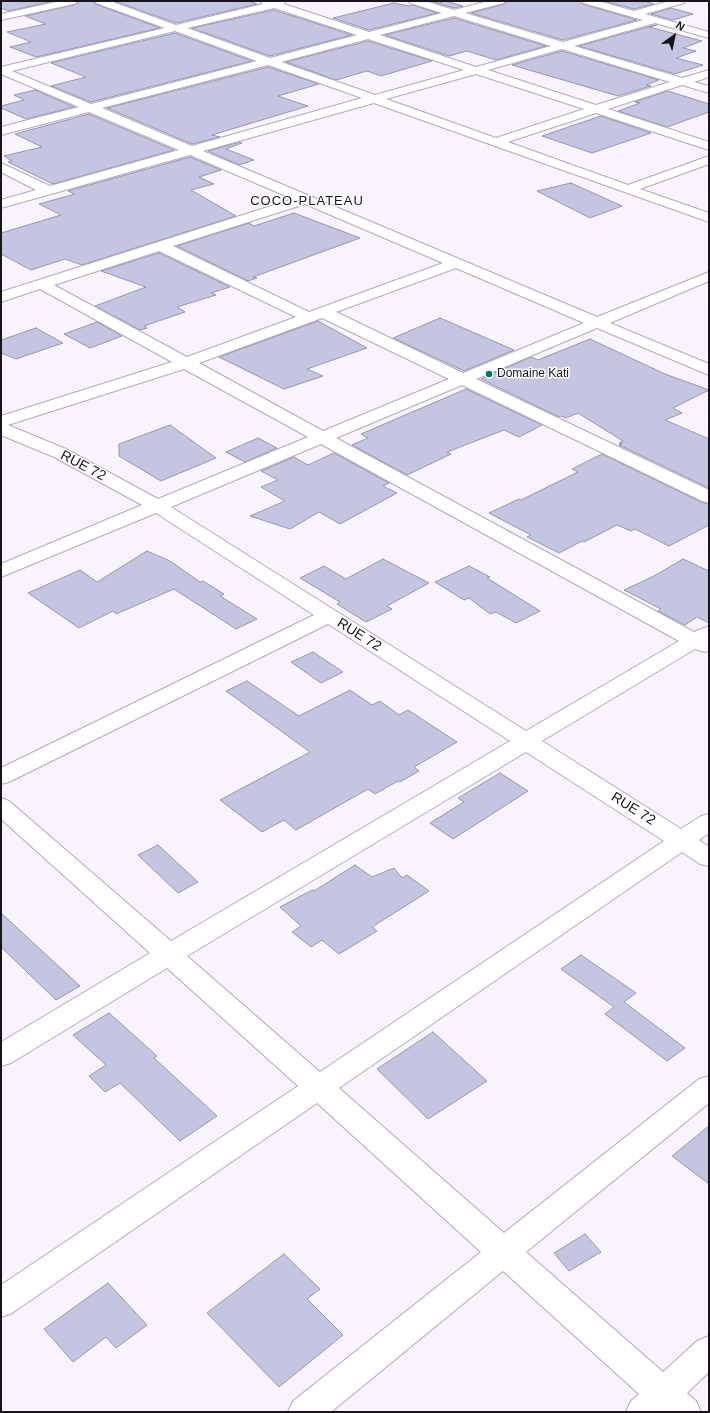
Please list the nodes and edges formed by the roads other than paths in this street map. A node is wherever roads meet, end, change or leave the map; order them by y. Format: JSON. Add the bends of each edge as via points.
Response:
{"nodes":[{"id":1,"x":74,"y":1,"type":"edge"},
{"id":2,"x":100,"y":1,"type":"edge"},
{"id":3,"x":289,"y":1,"type":"edge"},
{"id":4,"x":414,"y":1,"type":"edge"},
{"id":5,"x":500,"y":1,"type":"edge"},
{"id":6,"x":587,"y":1,"type":"edge"},
{"id":7,"x":680,"y":1,"type":"edge"},
{"id":8,"x":270,"y":3,"type":"edge"},
{"id":9,"x":454,"y":13,"type":"junction"},
{"id":10,"x":634,"y":14,"type":"junction"},
{"id":11,"x":1,"y":17,"type":"edge"},
{"id":12,"x":654,"y":20,"type":"junction"},
{"id":13,"x":176,"y":28,"type":"junction"},
{"id":14,"x":369,"y":35,"type":"junction"},
{"id":15,"x":709,"y":35,"type":"edge"},
{"id":16,"x":563,"y":46,"type":"junction"},
{"id":17,"x":269,"y":61,"type":"junction"},
{"id":18,"x":1,"y":70,"type":"edge"},
{"id":19,"x":476,"y":70,"type":"junction"},
{"id":20,"x":709,"y":73,"type":"edge"},
{"id":21,"x":683,"y":82,"type":"junction"},
{"id":22,"x":709,"y":90,"type":"edge"},
{"id":23,"x":375,"y":99,"type":"junction"},
{"id":24,"x":90,"y":108,"type":"junction"},
{"id":25,"x":597,"y":109,"type":"junction"},
{"id":26,"x":1,"y":131,"type":"edge"},
{"id":27,"x":496,"y":142,"type":"junction"},
{"id":28,"x":709,"y":146,"type":"edge"},
{"id":29,"x":191,"y":151,"type":"junction"},
{"id":30,"x":709,"y":160,"type":"edge"},
{"id":31,"x":1,"y":167,"type":"edge"},
{"id":32,"x":628,"y":189,"type":"junction"},
{"id":33,"x":49,"y":191,"type":"junction"},
{"id":34,"x":306,"y":199,"type":"junction"},
{"id":35,"x":1,"y":204,"type":"edge"},
{"id":36,"x":709,"y":218,"type":"edge"},
{"id":37,"x":161,"y":246,"type":"junction"},
{"id":38,"x":456,"y":263,"type":"junction"},
{"id":39,"x":709,"y":276,"type":"edge"},
{"id":40,"x":41,"y":284,"type":"junction"},
{"id":41,"x":1,"y":297,"type":"edge"},
{"id":42,"x":316,"y":315,"type":"junction"},
{"id":43,"x":597,"y":322,"type":"junction"},
{"id":44,"x":185,"y":363,"type":"junction"},
{"id":45,"x":709,"y":370,"type":"edge"},
{"id":46,"x":462,"y":379,"type":"junction"},
{"id":47,"x":1,"y":422,"type":"edge"},
{"id":48,"x":1,"y":429,"type":"edge"},
{"id":49,"x":322,"y":437,"type":"junction"},
{"id":50,"x":709,"y":497,"type":"edge"},
{"id":51,"x":157,"y":506,"type":"junction"},
{"id":52,"x":1,"y":571,"type":"edge"},
{"id":53,"x":329,"y":616,"type":"junction"},
{"id":54,"x":704,"y":640,"type":"edge"},
{"id":55,"x":526,"y":741,"type":"junction"},
{"id":56,"x":1,"y":777,"type":"edge"},
{"id":57,"x":1,"y":806,"type":"edge"},
{"id":58,"x":709,"y":822,"type":"edge"},
{"id":59,"x":682,"y":840,"type":"junction"},
{"id":60,"x":709,"y":858,"type":"edge"},
{"id":61,"x":169,"y":955,"type":"junction"},
{"id":62,"x":1,"y":1055,"type":"edge"},
{"id":63,"x":709,"y":1087,"type":"edge"},
{"id":64,"x":318,"y":1088,"type":"junction"},
{"id":65,"x":504,"y":1252,"type":"junction"},
{"id":66,"x":1,"y":1303,"type":"edge"},
{"id":67,"x":709,"y":1350,"type":"edge"},
{"id":68,"x":663,"y":1406,"type":"edge"},
{"id":69,"x":305,"y":1412,"type":"edge"}],
"edges":[{"from":1,"to":11,"type":"street"},
{"from":2,"to":13,"type":"street"},
{"from":3,"to":8,"type":"street"},
{"from":4,"to":9,"type":"street"},
{"from":5,"to":9,"type":"street"},
{"from":6,"to":10,"type":"street"},
{"from":7,"to":10,"type":"street"},
{"from":8,"to":13,"type":"street"},
{"from":8,"to":14,"type":"street"},
{"from":9,"to":14,"type":"street"},
{"from":9,"to":16,"type":"street"},
{"from":10,"to":12,"type":"street"},
{"from":12,"to":15,"type":"street"},
{"from":12,"to":16,"type":"street"},
{"from":13,"to":17,"type":"street"},
{"from":13,"to":18,"type":"street"},
{"from":14,"to":17,"type":"street"},
{"from":14,"to":19,"type":"street"},
{"from":16,"to":19,"type":"street"},
{"from":16,"to":21,"type":"street"},
{"from":17,"to":23,"type":"street"},
{"from":17,"to":24,"type":"street"},
{"from":18,"to":24,"type":"street"},
{"from":19,"to":23,"type":"street"},
{"from":19,"to":25,"type":"street"},
{"from":20,"to":21,"type":"street"},
{"from":21,"to":22,"type":"street"},
{"from":21,"to":25,"type":"street"},
{"from":23,"to":27,"type":"street"},
{"from":23,"to":29,"type":"street"},
{"from":24,"to":26,"type":"street"},
{"from":24,"to":29,"type":"street"},
{"from":25,"to":27,"type":"street"},
{"from":25,"to":28,"type":"street"},
{"from":27,"to":32,"type":"street"},
{"from":29,"to":33,"type":"street"},
{"from":29,"to":34,"type":"street"},
{"from":30,"to":32,"type":"street"},
{"from":31,"to":33,"type":"street"},
{"from":32,"to":36,"type":"street"},
{"from":33,"to":35,"type":"street"},
{"from":34,"to":37,"type":"street"},
{"from":34,"to":38,"type":"street"},
{"from":37,"to":40,"type":"street"},
{"from":37,"to":42,"type":"street"},
{"from":38,"to":42,"type":"street"},
{"from":38,"to":43,"type":"street"},
{"from":39,"to":43,"type":"street"},
{"from":40,"to":41,"type":"street"},
{"from":40,"to":44,"type":"street"},
{"from":42,"to":44,"type":"street"},
{"from":42,"to":46,"type":"street"},
{"from":43,"to":45,"type":"street"},
{"from":43,"to":46,"type":"street"},
{"from":44,"to":47,"type":"street"},
{"from":44,"to":49,"type":"street"},
{"from":46,"to":49,"type":"street"},
{"from":46,"to":50,"type":"street"},
{"from":48,"to":51,"type":"street","name":"RUE 72","via":[[60,453]]},
{"from":49,"to":51,"type":"street"},
{"from":49,"to":54,"type":"street"},
{"from":51,"to":52,"type":"street"},
{"from":51,"to":53,"type":"street","name":"RUE 72"},
{"from":53,"to":55,"type":"street","name":"RUE 72"},
{"from":53,"to":56,"type":"street"},
{"from":54,"to":55,"type":"street"},
{"from":55,"to":59,"type":"street","name":"RUE 72"},
{"from":55,"to":61,"type":"street"},
{"from":57,"to":61,"type":"street"},
{"from":58,"to":59,"type":"street"},
{"from":59,"to":60,"type":"street","name":"RUE 72"},
{"from":59,"to":64,"type":"street"},
{"from":61,"to":62,"type":"street"},
{"from":61,"to":64,"type":"street"},
{"from":63,"to":65,"type":"street"},
{"from":64,"to":65,"type":"street"},
{"from":64,"to":66,"type":"street"},
{"from":65,"to":68,"type":"street"},
{"from":65,"to":69,"type":"street"},
{"from":67,"to":68,"type":"street"}]}
